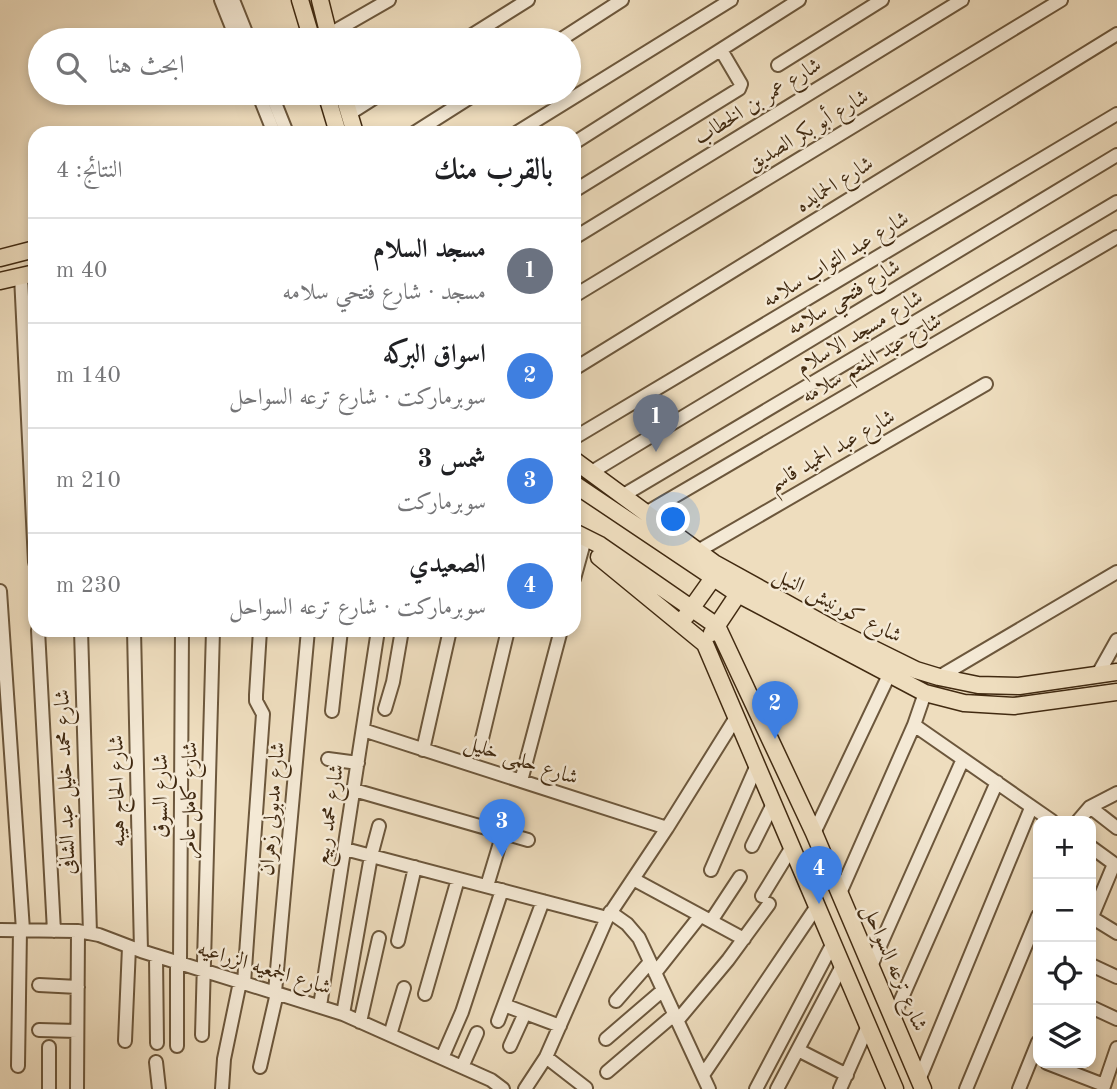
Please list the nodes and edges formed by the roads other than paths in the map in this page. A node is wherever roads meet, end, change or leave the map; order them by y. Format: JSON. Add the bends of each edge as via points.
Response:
{"nodes":[{"id":1,"x":221,"y":0,"type":"edge"},
{"id":2,"x":233,"y":0,"type":"edge"},
{"id":3,"x":300,"y":0,"type":"edge"},
{"id":4,"x":390,"y":0,"type":"edge"},
{"id":5,"x":528,"y":0,"type":"edge"},
{"id":6,"x":622,"y":0,"type":"edge"},
{"id":7,"x":731,"y":0,"type":"edge"},
{"id":8,"x":799,"y":0,"type":"edge"},
{"id":9,"x":882,"y":0,"type":"edge"},
{"id":10,"x":962,"y":0,"type":"edge"},
{"id":11,"x":1061,"y":0,"type":"edge"},
{"id":12,"x":321,"y":8,"type":"edge"},
{"id":13,"x":306,"y":20,"type":"junction"},
{"id":14,"x":232,"y":28,"type":"edge"},
{"id":15,"x":244,"y":28,"type":"edge"},
{"id":16,"x":308,"y":28,"type":"edge"},
{"id":17,"x":326,"y":28,"type":"edge"},
{"id":18,"x":345,"y":28,"type":"edge"},
{"id":19,"x":483,"y":28,"type":"edge"},
{"id":20,"x":578,"y":28,"type":"edge"},
{"id":21,"x":1117,"y":34,"type":"edge"},
{"id":22,"x":721,"y":50,"type":"junction"},
{"id":23,"x":778,"y":65,"type":"dead end"},
{"id":24,"x":581,"y":93,"type":"edge"},
{"id":25,"x":263,"y":105,"type":"edge"},
{"id":26,"x":276,"y":105,"type":"edge"},
{"id":27,"x":330,"y":105,"type":"edge"},
{"id":28,"x":346,"y":105,"type":"edge"},
{"id":29,"x":363,"y":105,"type":"edge"},
{"id":30,"x":458,"y":105,"type":"edge"},
{"id":31,"x":561,"y":105,"type":"edge"},
{"id":32,"x":349,"y":114,"type":"junction"},
{"id":33,"x":1117,"y":114,"type":"edge"},
{"id":34,"x":271,"y":126,"type":"edge"},
{"id":35,"x":284,"y":126,"type":"edge"},
{"id":36,"x":336,"y":126,"type":"edge"},
{"id":37,"x":353,"y":126,"type":"edge"},
{"id":38,"x":425,"y":126,"type":"edge"},
{"id":39,"x":527,"y":126,"type":"edge"},
{"id":40,"x":581,"y":139,"type":"edge"},
{"id":41,"x":1117,"y":155,"type":"edge"},
{"id":42,"x":581,"y":187,"type":"edge"},
{"id":43,"x":1117,"y":202,"type":"edge"},
{"id":44,"x":581,"y":234,"type":"edge"},
{"id":45,"x":1117,"y":237,"type":"edge"},
{"id":46,"x":28,"y":251,"type":"edge"},
{"id":47,"x":0,"y":259,"type":"edge"},
{"id":48,"x":15,"y":278,"type":"edge"},
{"id":49,"x":581,"y":292,"type":"edge"},
{"id":50,"x":581,"y":365,"type":"edge"},
{"id":51,"x":986,"y":384,"type":"dead end"},
{"id":52,"x":581,"y":434,"type":"edge"},
{"id":53,"x":28,"y":463,"type":"edge"},
{"id":54,"x":581,"y":466,"type":"edge"},
{"id":55,"x":590,"y":473,"type":"junction"},
{"id":56,"x":581,"y":489,"type":"edge"},
{"id":57,"x":622,"y":496,"type":"junction"},
{"id":58,"x":646,"y":513,"type":"junction"},
{"id":59,"x":581,"y":536,"type":"edge"},
{"id":60,"x":581,"y":537,"type":"edge"},
{"id":61,"x":698,"y":551,"type":"junction"},
{"id":62,"x":1117,"y":572,"type":"edge"},
{"id":63,"x":713,"y":578,"type":"junction"},
{"id":64,"x":0,"y":591,"type":"edge"},
{"id":65,"x":738,"y":594,"type":"junction"},
{"id":66,"x":692,"y":608,"type":"junction"},
{"id":67,"x":682,"y":623,"type":"junction"},
{"id":68,"x":717,"y":626,"type":"junction"},
{"id":69,"x":38,"y":637,"type":"edge"},
{"id":70,"x":81,"y":637,"type":"edge"},
{"id":71,"x":134,"y":637,"type":"edge"},
{"id":72,"x":182,"y":637,"type":"edge"},
{"id":73,"x":213,"y":637,"type":"edge"},
{"id":74,"x":260,"y":637,"type":"edge"},
{"id":75,"x":307,"y":637,"type":"edge"},
{"id":76,"x":340,"y":637,"type":"edge"},
{"id":77,"x":377,"y":637,"type":"edge"},
{"id":78,"x":401,"y":637,"type":"edge"},
{"id":79,"x":448,"y":637,"type":"edge"},
{"id":80,"x":506,"y":637,"type":"edge"},
{"id":81,"x":559,"y":637,"type":"edge"},
{"id":82,"x":1117,"y":640,"type":"edge"},
{"id":83,"x":705,"y":644,"type":"junction"},
{"id":84,"x":1117,"y":672,"type":"edge"},
{"id":85,"x":1098,"y":674,"type":"junction"},
{"id":86,"x":889,"y":675,"type":"junction"},
{"id":87,"x":939,"y":677,"type":"junction"},
{"id":88,"x":371,"y":678,"type":"junction"},
{"id":89,"x":393,"y":682,"type":"junction"},
{"id":90,"x":925,"y":692,"type":"junction"},
{"id":91,"x":1117,"y":692,"type":"edge"},
{"id":92,"x":385,"y":709,"type":"dead end"},
{"id":93,"x":332,"y":711,"type":"dead end"},
{"id":94,"x":735,"y":719,"type":"junction"},
{"id":95,"x":914,"y":725,"type":"junction"},
{"id":96,"x":363,"y":730,"type":"junction"},
{"id":97,"x":480,"y":747,"type":"dead end"},
{"id":98,"x":423,"y":750,"type":"junction"},
{"id":99,"x":328,"y":759,"type":"dead end"},
{"id":100,"x":963,"y":759,"type":"junction"},
{"id":101,"x":358,"y":763,"type":"junction"},
{"id":102,"x":757,"y":765,"type":"junction"},
{"id":103,"x":521,"y":781,"type":"junction"},
{"id":104,"x":997,"y":782,"type":"junction"},
{"id":105,"x":354,"y":790,"type":"junction"},
{"id":106,"x":1117,"y":793,"type":"edge"},
{"id":107,"x":773,"y":804,"type":"junction"},
{"id":108,"x":1090,"y":807,"type":"junction"},
{"id":109,"x":1031,"y":808,"type":"junction"},
{"id":110,"x":1044,"y":816,"type":"edge"},
{"id":111,"x":1082,"y":816,"type":"edge"},
{"id":112,"x":379,"y":826,"type":"dead end"},
{"id":113,"x":667,"y":828,"type":"junction"},
{"id":114,"x":1117,"y":828,"type":"edge"},
{"id":115,"x":503,"y":833,"type":"junction"},
{"id":116,"x":814,"y":833,"type":"junction"},
{"id":117,"x":528,"y":840,"type":"dead end"},
{"id":118,"x":752,"y":846,"type":"dead end"},
{"id":119,"x":792,"y":847,"type":"junction"},
{"id":120,"x":345,"y":849,"type":"junction"},
{"id":121,"x":1096,"y":852,"type":"edge"},
{"id":122,"x":371,"y":856,"type":"junction"},
{"id":123,"x":1115,"y":865,"type":"edge"},
{"id":124,"x":415,"y":867,"type":"junction"},
{"id":125,"x":711,"y":870,"type":"dead end"},
{"id":126,"x":740,"y":877,"type":"dead end"},
{"id":127,"x":458,"y":879,"type":"junction"},
{"id":128,"x":633,"y":879,"type":"junction"},
{"id":129,"x":487,"y":886,"type":"junction"},
{"id":130,"x":502,"y":890,"type":"junction"},
{"id":131,"x":840,"y":893,"type":"junction"},
{"id":132,"x":543,"y":901,"type":"junction"},
{"id":133,"x":817,"y":906,"type":"junction"},
{"id":134,"x":1096,"y":907,"type":"edge"},
{"id":135,"x":848,"y":911,"type":"junction"},
{"id":136,"x":608,"y":915,"type":"junction"},
{"id":137,"x":705,"y":919,"type":"junction"},
{"id":138,"x":1096,"y":921,"type":"edge"},
{"id":139,"x":824,"y":922,"type":"junction"},
{"id":140,"x":2,"y":926,"type":"edge"},
{"id":141,"x":1033,"y":928,"type":"edge"},
{"id":142,"x":21,"y":930,"type":"junction"},
{"id":143,"x":54,"y":931,"type":"junction"},
{"id":144,"x":84,"y":932,"type":"junction"},
{"id":145,"x":1117,"y":933,"type":"edge"},
{"id":146,"x":379,"y":938,"type":"dead end"},
{"id":147,"x":744,"y":939,"type":"junction"},
{"id":148,"x":398,"y":941,"type":"dead end"},
{"id":149,"x":833,"y":943,"type":"junction"},
{"id":150,"x":135,"y":949,"type":"junction"},
{"id":151,"x":156,"y":956,"type":"junction"},
{"id":152,"x":179,"y":963,"type":"junction"},
{"id":153,"x":842,"y":966,"type":"junction"},
{"id":154,"x":871,"y":966,"type":"junction"},
{"id":155,"x":652,"y":967,"type":"junction"},
{"id":156,"x":1096,"y":967,"type":"edge"},
{"id":157,"x":205,"y":971,"type":"junction"},
{"id":158,"x":1117,"y":977,"type":"edge"},
{"id":159,"x":242,"y":982,"type":"junction"},
{"id":160,"x":39,"y":985,"type":"dead end"},
{"id":161,"x":78,"y":987,"type":"junction"},
{"id":162,"x":404,"y":988,"type":"dead end"},
{"id":163,"x":663,"y":990,"type":"junction"},
{"id":164,"x":276,"y":992,"type":"junction"},
{"id":165,"x":425,"y":994,"type":"dead end"},
{"id":166,"x":616,"y":1001,"type":"dead end"},
{"id":167,"x":504,"y":1005,"type":"junction"},
{"id":168,"x":320,"y":1006,"type":"junction"},
{"id":169,"x":1096,"y":1009,"type":"edge"},
{"id":170,"x":525,"y":1013,"type":"junction"},
{"id":171,"x":343,"y":1014,"type":"junction"},
{"id":172,"x":676,"y":1018,"type":"junction"},
{"id":173,"x":892,"y":1018,"type":"junction"},
{"id":174,"x":1117,"y":1019,"type":"edge"},
{"id":175,"x":498,"y":1021,"type":"dead end"},
{"id":176,"x":360,"y":1022,"type":"junction"},
{"id":177,"x":560,"y":1026,"type":"junction"},
{"id":178,"x":868,"y":1026,"type":"junction"},
{"id":179,"x":39,"y":1030,"type":"dead end"},
{"id":180,"x":77,"y":1031,"type":"junction"},
{"id":181,"x":477,"y":1033,"type":"dead end"},
{"id":182,"x":202,"y":1035,"type":"dead end"},
{"id":183,"x":390,"y":1035,"type":"junction"},
{"id":184,"x":606,"y":1039,"type":"dead end"},
{"id":185,"x":125,"y":1041,"type":"dead end"},
{"id":186,"x":157,"y":1043,"type":"dead end"},
{"id":187,"x":177,"y":1046,"type":"dead end"},
{"id":188,"x":510,"y":1046,"type":"dead end"},
{"id":189,"x":49,"y":1047,"type":"dead end"},
{"id":190,"x":1117,"y":1048,"type":"edge"},
{"id":191,"x":798,"y":1050,"type":"junction"},
{"id":192,"x":546,"y":1057,"type":"junction"},
{"id":193,"x":442,"y":1058,"type":"junction"},
{"id":194,"x":156,"y":1062,"type":"dead end"},
{"id":195,"x":1033,"y":1062,"type":"edge"},
{"id":196,"x":18,"y":1066,"type":"dead end"},
{"id":197,"x":260,"y":1067,"type":"dead end"},
{"id":198,"x":462,"y":1067,"type":"junction"},
{"id":199,"x":1059,"y":1068,"type":"edge"},
{"id":200,"x":607,"y":1072,"type":"dead end"},
{"id":201,"x":847,"y":1074,"type":"junction"},
{"id":202,"x":703,"y":1075,"type":"junction"},
{"id":203,"x":921,"y":1085,"type":"edge"},
{"id":204,"x":1104,"y":1087,"type":"edge"},
{"id":205,"x":586,"y":1088,"type":"edge"},
{"id":206,"x":894,"y":1088,"type":"edge"},
{"id":207,"x":49,"y":1089,"type":"edge"},
{"id":208,"x":77,"y":1089,"type":"edge"},
{"id":209,"x":159,"y":1089,"type":"edge"},
{"id":210,"x":222,"y":1089,"type":"edge"},
{"id":211,"x":503,"y":1089,"type":"edge"},
{"id":212,"x":525,"y":1089,"type":"edge"},
{"id":213,"x":709,"y":1089,"type":"edge"},
{"id":214,"x":756,"y":1089,"type":"edge"},
{"id":215,"x":777,"y":1089,"type":"edge"},
{"id":216,"x":840,"y":1089,"type":"edge"},
{"id":217,"x":966,"y":1089,"type":"edge"},
{"id":218,"x":1018,"y":1089,"type":"edge"}],
"edges":[{"from":1,"to":14,"type":"street"},
{"from":2,"to":15,"type":"street"},
{"from":3,"to":13,"type":"main road"},
{"from":4,"to":18,"type":"street"},
{"from":5,"to":19,"type":"street"},
{"from":6,"to":20,"type":"street"},
{"from":7,"to":24,"type":"street"},
{"from":8,"to":22,"type":"street"},
{"from":9,"to":23,"type":"street"},
{"from":10,"to":44,"type":"street","name":"شارع عمر بن الخطاب"},
{"from":11,"to":49,"type":"street","name":"شارع أبو بكر الصديق"},
{"from":12,"to":13,"type":"main road"},
{"from":12,"to":17,"type":"main road"},
{"from":13,"to":16,"type":"main road"},
{"from":21,"to":50,"type":"street","name":"شارع الحمايده"},
{"from":22,"to":40,"type":"street"},
{"from":22,"to":42,"type":"street","via":[[740,89]]},
{"from":25,"to":34,"type":"street"},
{"from":26,"to":35,"type":"street"},
{"from":27,"to":36,"type":"main road"},
{"from":28,"to":32,"type":"main road"},
{"from":29,"to":32,"type":"street"},
{"from":30,"to":38,"type":"street"},
{"from":31,"to":39,"type":"street"},
{"from":32,"to":37,"type":"main road"},
{"from":33,"to":52,"type":"street","name":"شارع عبد التواب سلامه"},
{"from":41,"to":55,"type":"street","name":"شارع فتحي سلامه"},
{"from":43,"to":57,"type":"street","name":"شارع مسجد الاسلام"},
{"from":45,"to":58,"type":"street","name":"شارع عبد المنعم سلامه"},
{"from":46,"to":47,"type":"main road"},
{"from":47,"to":48,"type":"main road"},
{"from":48,"to":53,"type":"street"},
{"from":51,"to":61,"type":"street","name":"شارع عبد الحميد قاسم"},
{"from":54,"to":55,"type":"main road","name":"شارع كورنيش النيل"},
{"from":55,"to":57,"type":"main road","name":"شارع كورنيش النيل"},
{"from":56,"to":63,"type":"main road","name":"شارع كورنيش النيل"},
{"from":57,"to":58,"type":"main road","name":"شارع كورنيش النيل"},
{"from":58,"to":61,"type":"main road","name":"شارع كورنيش النيل"},
{"from":59,"to":66,"type":"main road","name":"شارع ترعه السواحل"},
{"from":60,"to":67,"type":"main road"},
{"from":61,"to":87,"type":"main road","name":"شارع كورنيش النيل","via":[[833,629]]},
{"from":62,"to":87,"type":"street"},
{"from":63,"to":65,"type":"main road","name":"شارع كورنيش النيل"},
{"from":63,"to":66,"type":"main road"},
{"from":64,"to":142,"type":"street"},
{"from":65,"to":68,"type":"main road"},
{"from":65,"to":86,"type":"main road","name":"شارع كورنيش النيل"},
{"from":66,"to":67,"type":"main road"},
{"from":66,"to":68,"type":"main road","name":"شارع ترعه السواحل"},
{"from":67,"to":83,"type":"main road"},
{"from":68,"to":83,"type":"main road"},
{"from":68,"to":116,"type":"main road","name":"شارع ترعه السواحل"},
{"from":69,"to":143,"type":"street"},
{"from":70,"to":144,"type":"street","name":"شارع محمد خليل عبد الشافى"},
{"from":71,"to":150,"type":"street","name":"شارع الحاج هيبه"},
{"from":72,"to":152,"type":"street","name":"شارع السوق"},
{"from":73,"to":157,"type":"street","name":"شارع كامل عامر"},
{"from":74,"to":159,"type":"street","via":[[256,701],[263,714]]},
{"from":75,"to":164,"type":"street","name":"شارع مدبولى زهران"},
{"from":76,"to":93,"type":"street"},
{"from":77,"to":88,"type":"street","name":"شارع محمد ربيع"},
{"from":78,"to":89,"type":"street"},
{"from":79,"to":98,"type":"street"},
{"from":80,"to":97,"type":"street"},
{"from":81,"to":103,"type":"street"},
{"from":82,"to":85,"type":"street"},
{"from":83,"to":94,"type":"main road"},
{"from":84,"to":85,"type":"main road","name":"شارع كورنيش النيل"},
{"from":85,"to":87,"type":"main road","name":"شارع كورنيش النيل","via":[[1019,686],[978,685]]},
{"from":86,"to":90,"type":"main road","name":"شارع كورنيش النيل"},
{"from":86,"to":116,"type":"street"},
{"from":88,"to":89,"type":"street"},
{"from":88,"to":96,"type":"street","name":"شارع محمد ربيع"},
{"from":89,"to":92,"type":"street"},
{"from":90,"to":91,"type":"main road","name":"شارع كورنيش النيل","via":[[987,706]]},
{"from":90,"to":95,"type":"street"},
{"from":94,"to":102,"type":"main road"},
{"from":94,"to":113,"type":"street"},
{"from":95,"to":100,"type":"street"},
{"from":95,"to":131,"type":"street"},
{"from":96,"to":98,"type":"street","name":"شارع حلمى خليل"},
{"from":96,"to":101,"type":"street","name":"شارع محمد ربيع"},
{"from":98,"to":103,"type":"street","name":"شارع حلمى خليل"},
{"from":99,"to":101,"type":"street"},
{"from":100,"to":104,"type":"street"},
{"from":100,"to":154,"type":"street"},
{"from":101,"to":105,"type":"street","name":"شارع محمد ربيع"},
{"from":102,"to":107,"type":"main road"},
{"from":102,"to":125,"type":"street"},
{"from":103,"to":113,"type":"street","name":"شارع حلمى خليل"},
{"from":104,"to":109,"type":"street"},
{"from":104,"to":173,"type":"street"},
{"from":105,"to":115,"type":"street"},
{"from":105,"to":120,"type":"street","name":"شارع محمد ربيع"},
{"from":106,"to":108,"type":"street"},
{"from":107,"to":118,"type":"street"},
{"from":107,"to":119,"type":"main road"},
{"from":108,"to":111,"type":"street"},
{"from":108,"to":114,"type":"street"},
{"from":109,"to":110,"type":"street"},
{"from":109,"to":203,"type":"street"},
{"from":112,"to":122,"type":"street"},
{"from":113,"to":128,"type":"street"},
{"from":115,"to":117,"type":"street"},
{"from":115,"to":129,"type":"street"},
{"from":116,"to":131,"type":"main road","name":"شارع ترعه السواحل"},
{"from":119,"to":133,"type":"main road"},
{"from":119,"to":147,"type":"street"},
{"from":120,"to":122,"type":"street"},
{"from":120,"to":168,"type":"street","name":"شارع محمد ربيع"},
{"from":121,"to":123,"type":"street"},
{"from":122,"to":124,"type":"street"},
{"from":122,"to":171,"type":"street"},
{"from":123,"to":134,"type":"street"},
{"from":124,"to":127,"type":"street"},
{"from":124,"to":148,"type":"street"},
{"from":126,"to":137,"type":"street"},
{"from":127,"to":129,"type":"street"},
{"from":127,"to":165,"type":"street"},
{"from":128,"to":136,"type":"street"},
{"from":128,"to":137,"type":"street"},
{"from":129,"to":130,"type":"street"},
{"from":130,"to":132,"type":"street"},
{"from":130,"to":193,"type":"street"},
{"from":131,"to":135,"type":"main road","name":"شارع ترعه السواحل"},
{"from":132,"to":136,"type":"street"},
{"from":132,"to":167,"type":"street"},
{"from":133,"to":139,"type":"main road"},
{"from":133,"to":202,"type":"street"},
{"from":135,"to":139,"type":"main road"},
{"from":135,"to":154,"type":"main road","name":"شارع ترعه السواحل"},
{"from":136,"to":155,"type":"street","via":[[627,924],[639,938]]},
{"from":136,"to":177,"type":"street"},
{"from":137,"to":147,"type":"street"},
{"from":137,"to":155,"type":"street"},
{"from":138,"to":145,"type":"street"},
{"from":139,"to":149,"type":"main road"},
{"from":140,"to":142,"type":"street","name":"شارع الجمعيه الزراعيه"},
{"from":141,"to":217,"type":"street"},
{"from":142,"to":143,"type":"street","name":"شارع الجمعيه الزراعيه"},
{"from":142,"to":196,"type":"street"},
{"from":143,"to":144,"type":"street","name":"شارع الجمعيه الزراعيه"},
{"from":144,"to":150,"type":"street","name":"شارع الجمعيه الزراعيه"},
{"from":144,"to":161,"type":"street","name":"شارع محمد خليل عبد الشافى"},
{"from":146,"to":176,"type":"street"},
{"from":147,"to":172,"type":"street"},
{"from":149,"to":153,"type":"main road"},
{"from":149,"to":214,"type":"street"},
{"from":150,"to":151,"type":"street","name":"شارع الجمعيه الزراعيه"},
{"from":150,"to":185,"type":"street","name":"شارع الحاج هيبه"},
{"from":151,"to":152,"type":"street","name":"شارع الجمعيه الزراعيه"},
{"from":151,"to":186,"type":"street"},
{"from":152,"to":157,"type":"street","name":"شارع الجمعيه الزراعيه"},
{"from":152,"to":187,"type":"street","name":"شارع السوق"},
{"from":153,"to":178,"type":"main road"},
{"from":153,"to":191,"type":"street"},
{"from":154,"to":173,"type":"main road","name":"شارع ترعه السواحل"},
{"from":155,"to":163,"type":"street"},
{"from":155,"to":166,"type":"street"},
{"from":156,"to":158,"type":"street"},
{"from":157,"to":159,"type":"street","name":"شارع الجمعيه الزراعيه"},
{"from":157,"to":182,"type":"street","name":"شارع كامل عامر"},
{"from":159,"to":164,"type":"street","name":"شارع الجمعيه الزراعيه"},
{"from":159,"to":210,"type":"street"},
{"from":160,"to":161,"type":"street"},
{"from":161,"to":180,"type":"street","name":"شارع محمد خليل عبد الشافى"},
{"from":162,"to":183,"type":"street"},
{"from":163,"to":172,"type":"street"},
{"from":163,"to":184,"type":"street"},
{"from":164,"to":168,"type":"street","name":"شارع الجمعيه الزراعيه"},
{"from":164,"to":197,"type":"street","name":"شارع مدبولى زهران"},
{"from":167,"to":170,"type":"street"},
{"from":167,"to":175,"type":"street"},
{"from":168,"to":171,"type":"street","name":"شارع الجمعيه الزراعيه"},
{"from":169,"to":174,"type":"street"},
{"from":170,"to":177,"type":"street"},
{"from":170,"to":188,"type":"street"},
{"from":171,"to":176,"type":"street","name":"شارع الجمعيه الزراعيه"},
{"from":172,"to":200,"type":"street"},
{"from":172,"to":202,"type":"street"},
{"from":173,"to":203,"type":"main road","name":"شارع ترعه السواحل"},
{"from":176,"to":183,"type":"street","name":"شارع الجمعيه الزراعيه"},
{"from":177,"to":192,"type":"street"},
{"from":178,"to":201,"type":"street"},
{"from":178,"to":206,"type":"main road"},
{"from":179,"to":180,"type":"street"},
{"from":180,"to":208,"type":"street","name":"شارع محمد خليل عبد الشافى"},
{"from":181,"to":198,"type":"street"},
{"from":183,"to":193,"type":"street","name":"شارع الجمعيه الزراعيه"},
{"from":189,"to":207,"type":"street"},
{"from":190,"to":204,"type":"street"},
{"from":191,"to":201,"type":"street"},
{"from":191,"to":215,"type":"street"},
{"from":192,"to":205,"type":"street"},
{"from":192,"to":212,"type":"street"},
{"from":193,"to":198,"type":"street","name":"شارع الجمعيه الزراعيه"},
{"from":194,"to":209,"type":"street"},
{"from":195,"to":218,"type":"street"},
{"from":198,"to":211,"type":"street","name":"شارع الجمعيه الزراعيه"},
{"from":199,"to":204,"type":"street"},
{"from":201,"to":216,"type":"street"},
{"from":202,"to":213,"type":"street"}]}
